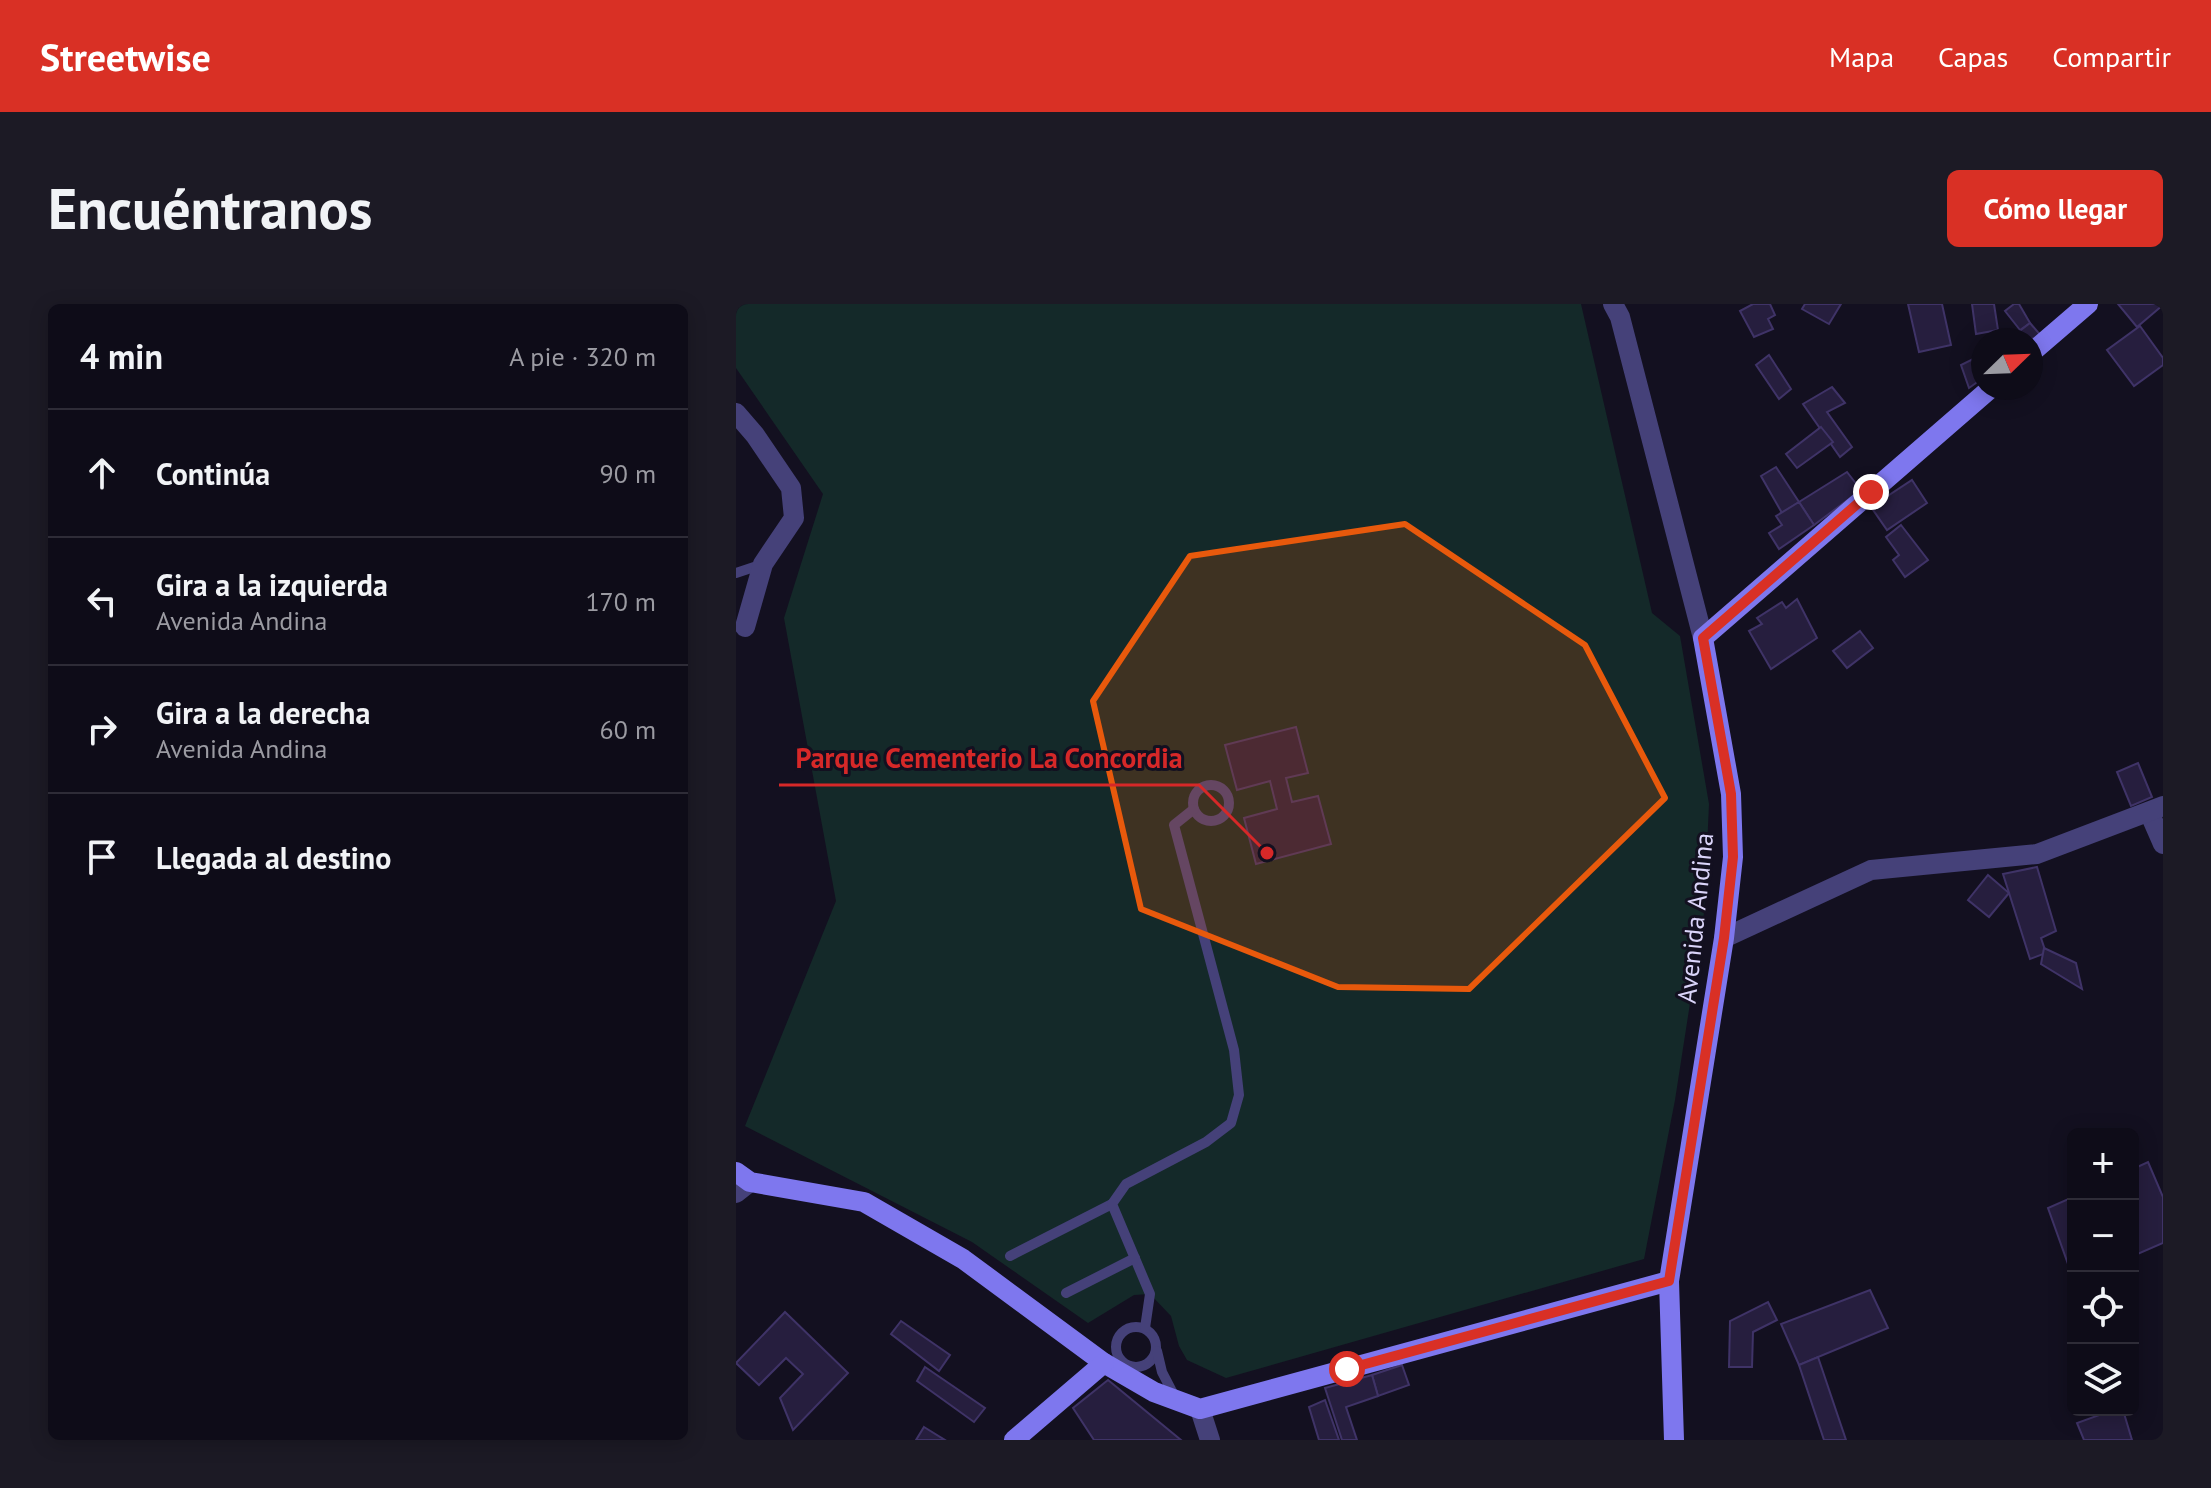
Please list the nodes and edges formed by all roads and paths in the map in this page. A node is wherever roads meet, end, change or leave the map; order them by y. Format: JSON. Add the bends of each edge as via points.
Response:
{"nodes":[{"id":1,"x":1613,"y":304,"type":"edge"},
{"id":2,"x":2088,"y":304,"type":"edge"},
{"id":3,"x":2043,"y":343,"type":"edge"},
{"id":4,"x":1977,"y":400,"type":"edge"},
{"id":5,"x":736,"y":413,"type":"edge"},
{"id":6,"x":763,"y":564,"type":"junction"},
{"id":7,"x":736,"y":573,"type":"edge"},
{"id":8,"x":745,"y":627,"type":"dead end"},
{"id":9,"x":1703,"y":638,"type":"junction"},
{"id":10,"x":1194,"y":809,"type":"dead end"},
{"id":11,"x":2156,"y":809,"type":"edge"},
{"id":12,"x":2163,"y":844,"type":"edge"},
{"id":13,"x":1724,"y":938,"type":"junction"},
{"id":14,"x":741,"y":1182,"type":"edge"},
{"id":15,"x":1112,"y":1204,"type":"junction"},
{"id":16,"x":1010,"y":1256,"type":"dead end"},
{"id":17,"x":1135,"y":1258,"type":"junction"},
{"id":18,"x":1669,"y":1281,"type":"junction"},
{"id":19,"x":1066,"y":1293,"type":"dead end"},
{"id":20,"x":1145,"y":1328,"type":"junction"},
{"id":21,"x":1117,"y":1341,"type":"junction"},
{"id":22,"x":1157,"y":1350,"type":"junction"},
{"id":23,"x":1104,"y":1363,"type":"junction"},
{"id":24,"x":1133,"y":1367,"type":"junction"},
{"id":25,"x":1177,"y":1401,"type":"junction"},
{"id":26,"x":1200,"y":1409,"type":"junction"},
{"id":27,"x":1014,"y":1440,"type":"edge"},
{"id":28,"x":1210,"y":1440,"type":"edge"},
{"id":29,"x":1674,"y":1440,"type":"edge"}],
"edges":[{"from":1,"to":9,"type":"street"},
{"from":2,"to":3,"type":"street"},
{"from":4,"to":9,"type":"street"},
{"from":5,"to":6,"type":"street","via":[[791,488],[794,518]]},
{"from":6,"to":7,"type":"lane"},
{"from":6,"to":8,"type":"street"},
{"from":9,"to":13,"type":"street","name":"Avenida Andina","via":[[1731,794],[1733,857]]},
{"from":10,"to":15,"type":"lane","via":[[1174,825],[1234,1050],[1239,1095],[1231,1123],[1126,1184]]},
{"from":11,"to":12,"type":"street"},
{"from":11,"to":13,"type":"street","via":[[2037,854],[1871,870]]},
{"from":13,"to":18,"type":"street","name":"Avenida Andina"},
{"from":14,"to":23,"type":"street","via":[[864,1202],[963,1259]]},
{"from":15,"to":16,"type":"lane"},
{"from":15,"to":17,"type":"lane"},
{"from":17,"to":19,"type":"lane"},
{"from":17,"to":20,"type":"lane","via":[[1150,1294]]},
{"from":18,"to":26,"type":"street"},
{"from":18,"to":29,"type":"street","name":"Avenida Andina"},
{"from":20,"to":21,"type":"lane","via":[[1131,1327]]},
{"from":20,"to":22,"type":"lane"},
{"from":21,"to":23,"type":"lane"},
{"from":21,"to":24,"type":"lane","via":[[1118,1355]]},
{"from":22,"to":24,"type":"lane","via":[[1151,1361]]},
{"from":22,"to":25,"type":"lane"},
{"from":23,"to":24,"type":"lane"},
{"from":23,"to":25,"type":"street"},
{"from":23,"to":27,"type":"street"},
{"from":25,"to":26,"type":"street"},
{"from":26,"to":28,"type":"street"}]}
